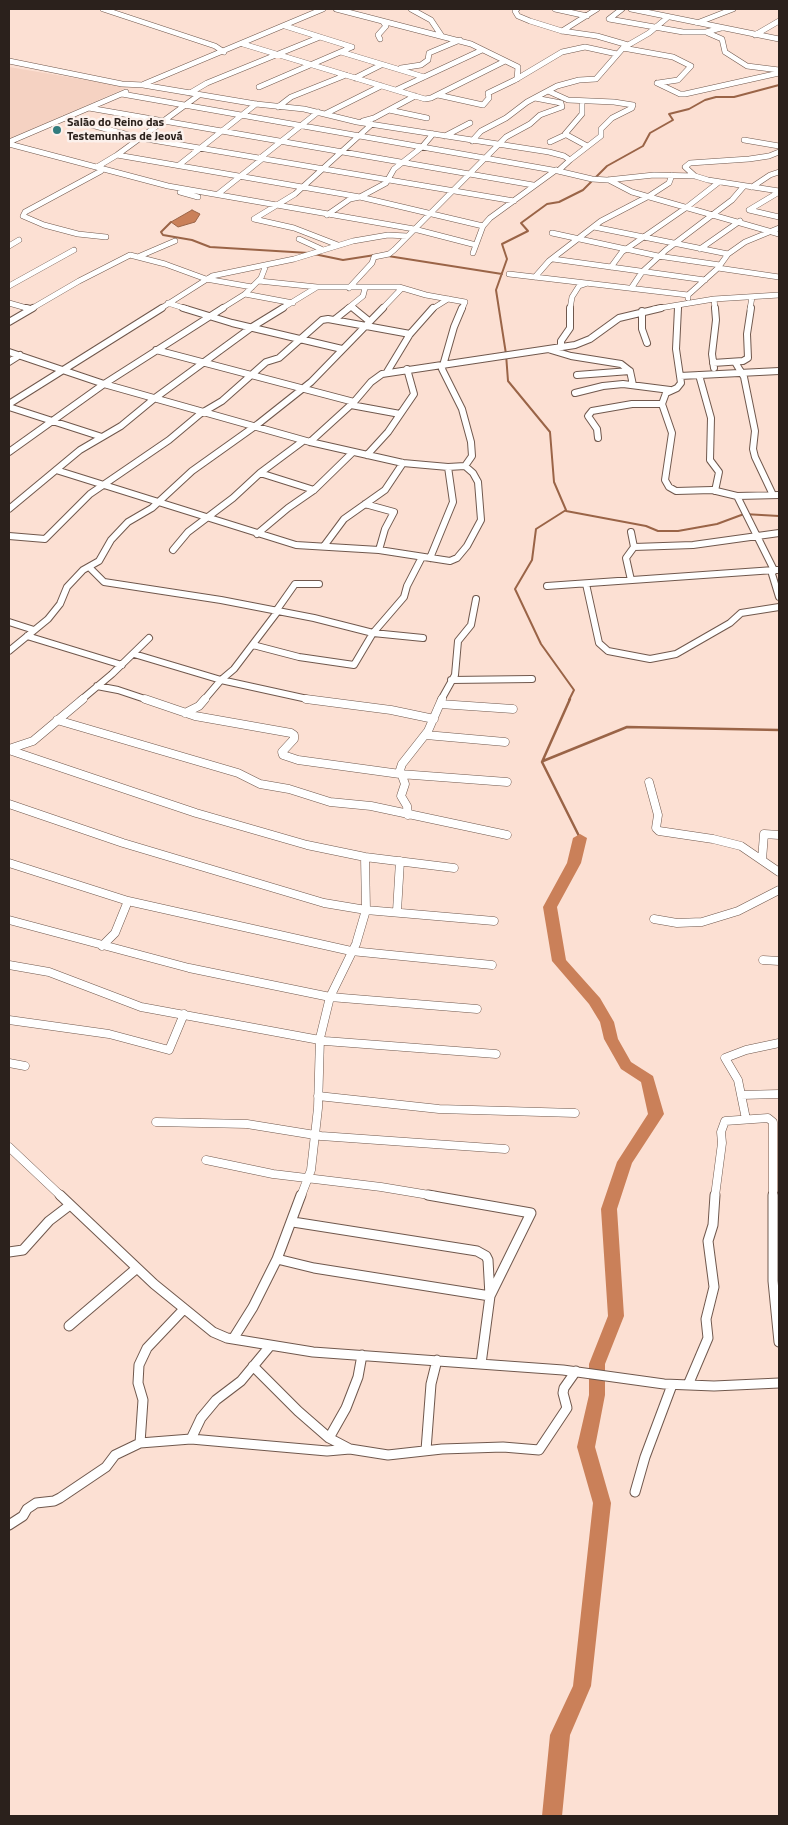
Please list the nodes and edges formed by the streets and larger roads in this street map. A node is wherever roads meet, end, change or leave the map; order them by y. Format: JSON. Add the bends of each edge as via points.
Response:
{"nodes":[{"id":1,"x":103,"y":9,"type":"edge"},
{"id":2,"x":323,"y":9,"type":"edge"},
{"id":3,"x":336,"y":9,"type":"edge"},
{"id":4,"x":411,"y":9,"type":"edge"},
{"id":5,"x":517,"y":9,"type":"edge"},
{"id":6,"x":556,"y":9,"type":"edge"},
{"id":7,"x":597,"y":9,"type":"edge"},
{"id":8,"x":622,"y":9,"type":"edge"},
{"id":9,"x":631,"y":9,"type":"edge"},
{"id":10,"x":652,"y":9,"type":"edge"},
{"id":11,"x":733,"y":9,"type":"edge"},
{"id":12,"x":646,"y":12,"type":"junction"},
{"id":13,"x":587,"y":16,"type":"junction"},
{"id":14,"x":668,"y":17,"type":"junction"},
{"id":15,"x":779,"y":21,"type":"edge"},
{"id":16,"x":383,"y":22,"type":"junction"},
{"id":17,"x":697,"y":23,"type":"junction"},
{"id":18,"x":284,"y":26,"type":"junction"},
{"id":19,"x":654,"y":28,"type":"junction"},
{"id":20,"x":721,"y":28,"type":"junction"},
{"id":21,"x":562,"y":30,"type":"junction"},
{"id":22,"x":706,"y":32,"type":"junction"},
{"id":23,"x":441,"y":35,"type":"junction"},
{"id":24,"x":755,"y":35,"type":"junction"},
{"id":25,"x":320,"y":37,"type":"junction"},
{"id":26,"x":380,"y":39,"type":"dead end"},
{"id":27,"x":779,"y":39,"type":"edge"},
{"id":28,"x":460,"y":40,"type":"junction"},
{"id":29,"x":242,"y":44,"type":"junction"},
{"id":30,"x":628,"y":45,"type":"junction"},
{"id":31,"x":623,"y":48,"type":"junction"},
{"id":32,"x":482,"y":50,"type":"junction"},
{"id":33,"x":224,"y":52,"type":"junction"},
{"id":34,"x":341,"y":52,"type":"junction"},
{"id":35,"x":617,"y":54,"type":"junction"},
{"id":36,"x":278,"y":55,"type":"junction"},
{"id":37,"x":9,"y":61,"type":"edge"},
{"id":38,"x":505,"y":61,"type":"junction"},
{"id":39,"x":381,"y":65,"type":"junction"},
{"id":40,"x":311,"y":66,"type":"junction"},
{"id":41,"x":392,"y":68,"type":"junction"},
{"id":42,"x":779,"y":72,"type":"edge"},
{"id":43,"x":346,"y":76,"type":"junction"},
{"id":44,"x":424,"y":77,"type":"junction"},
{"id":45,"x":355,"y":78,"type":"junction"},
{"id":46,"x":517,"y":79,"type":"junction"},
{"id":47,"x":143,"y":85,"type":"junction"},
{"id":48,"x":381,"y":86,"type":"junction"},
{"id":49,"x":259,"y":87,"type":"dead end"},
{"id":50,"x":396,"y":90,"type":"junction"},
{"id":51,"x":548,"y":91,"type":"junction"},
{"id":52,"x":190,"y":93,"type":"junction"},
{"id":53,"x":122,"y":94,"type":"junction"},
{"id":54,"x":199,"y":95,"type":"junction"},
{"id":55,"x":438,"y":95,"type":"junction"},
{"id":56,"x":415,"y":96,"type":"junction"},
{"id":57,"x":535,"y":98,"type":"junction"},
{"id":58,"x":582,"y":101,"type":"junction"},
{"id":59,"x":256,"y":104,"type":"junction"},
{"id":60,"x":185,"y":105,"type":"junction"},
{"id":61,"x":278,"y":107,"type":"junction"},
{"id":62,"x":89,"y":108,"type":"junction"},
{"id":63,"x":389,"y":110,"type":"junction"},
{"id":64,"x":318,"y":112,"type":"junction"},
{"id":65,"x":325,"y":114,"type":"junction"},
{"id":66,"x":243,"y":115,"type":"junction"},
{"id":67,"x":64,"y":118,"type":"junction"},
{"id":68,"x":427,"y":118,"type":"dead end"},
{"id":69,"x":164,"y":121,"type":"junction"},
{"id":70,"x":357,"y":122,"type":"junction"},
{"id":71,"x":470,"y":123,"type":"dead end"},
{"id":72,"x":372,"y":124,"type":"junction"},
{"id":73,"x":301,"y":126,"type":"junction"},
{"id":74,"x":222,"y":131,"type":"junction"},
{"id":75,"x":433,"y":134,"type":"junction"},
{"id":76,"x":565,"y":135,"type":"junction"},
{"id":77,"x":360,"y":136,"type":"junction"},
{"id":78,"x":445,"y":136,"type":"junction"},
{"id":79,"x":140,"y":138,"type":"junction"},
{"id":80,"x":744,"y":140,"type":"dead end"},
{"id":81,"x":472,"y":141,"type":"junction"},
{"id":82,"x":280,"y":142,"type":"junction"},
{"id":83,"x":550,"y":142,"type":"dead end"},
{"id":84,"x":9,"y":144,"type":"edge"},
{"id":85,"x":499,"y":145,"type":"junction"},
{"id":86,"x":587,"y":146,"type":"junction"},
{"id":87,"x":779,"y":146,"type":"edge"},
{"id":88,"x":422,"y":147,"type":"junction"},
{"id":89,"x":201,"y":148,"type":"junction"},
{"id":90,"x":779,"y":152,"type":"edge"},
{"id":91,"x":340,"y":153,"type":"junction"},
{"id":92,"x":576,"y":154,"type":"junction"},
{"id":93,"x":117,"y":155,"type":"junction"},
{"id":94,"x":561,"y":155,"type":"junction"},
{"id":95,"x":485,"y":157,"type":"junction"},
{"id":96,"x":260,"y":159,"type":"junction"},
{"id":97,"x":570,"y":160,"type":"junction"},
{"id":98,"x":402,"y":164,"type":"junction"},
{"id":99,"x":179,"y":165,"type":"junction"},
{"id":100,"x":99,"y":169,"type":"junction"},
{"id":101,"x":322,"y":170,"type":"junction"},
{"id":102,"x":557,"y":170,"type":"junction"},
{"id":103,"x":779,"y":172,"type":"edge"},
{"id":104,"x":468,"y":174,"type":"junction"},
{"id":105,"x":672,"y":175,"type":"junction"},
{"id":106,"x":239,"y":176,"type":"junction"},
{"id":107,"x":695,"y":176,"type":"junction"},
{"id":108,"x":607,"y":180,"type":"junction"},
{"id":109,"x":386,"y":181,"type":"junction"},
{"id":110,"x":719,"y":182,"type":"junction"},
{"id":111,"x":533,"y":185,"type":"junction"},
{"id":112,"x":744,"y":186,"type":"junction"},
{"id":113,"x":302,"y":187,"type":"junction"},
{"id":114,"x":752,"y":187,"type":"junction"},
{"id":115,"x":451,"y":191,"type":"junction"},
{"id":116,"x":779,"y":191,"type":"edge"},
{"id":117,"x":218,"y":194,"type":"junction"},
{"id":118,"x":649,"y":196,"type":"junction"},
{"id":119,"x":198,"y":197,"type":"dead end"},
{"id":120,"x":360,"y":197,"type":"junction"},
{"id":121,"x":514,"y":201,"type":"junction"},
{"id":122,"x":278,"y":204,"type":"junction"},
{"id":123,"x":687,"y":207,"type":"junction"},
{"id":124,"x":431,"y":212,"type":"junction"},
{"id":125,"x":327,"y":215,"type":"junction"},
{"id":126,"x":713,"y":215,"type":"junction"},
{"id":127,"x":779,"y":217,"type":"edge"},
{"id":128,"x":740,"y":221,"type":"junction"},
{"id":129,"x":483,"y":226,"type":"junction"},
{"id":130,"x":594,"y":227,"type":"junction"},
{"id":131,"x":779,"y":228,"type":"edge"},
{"id":132,"x":414,"y":230,"type":"junction"},
{"id":133,"x":771,"y":231,"type":"junction"},
{"id":134,"x":552,"y":233,"type":"dead end"},
{"id":135,"x":779,"y":234,"type":"edge"},
{"id":136,"x":106,"y":236,"type":"dead end"},
{"id":137,"x":407,"y":236,"type":"junction"},
{"id":138,"x":643,"y":237,"type":"junction"},
{"id":139,"x":578,"y":238,"type":"junction"},
{"id":140,"x":299,"y":239,"type":"dead end"},
{"id":141,"x":19,"y":240,"type":"dead end"},
{"id":142,"x":175,"y":241,"type":"dead end"},
{"id":143,"x":673,"y":244,"type":"junction"},
{"id":144,"x":338,"y":245,"type":"junction"},
{"id":145,"x":476,"y":245,"type":"junction"},
{"id":146,"x":9,"y":246,"type":"edge"},
{"id":147,"x":321,"y":249,"type":"junction"},
{"id":148,"x":627,"y":249,"type":"junction"},
{"id":149,"x":700,"y":249,"type":"junction"},
{"id":150,"x":74,"y":250,"type":"dead end"},
{"id":151,"x":473,"y":253,"type":"dead end"},
{"id":152,"x":728,"y":254,"type":"junction"},
{"id":153,"x":140,"y":256,"type":"junction"},
{"id":154,"x":658,"y":256,"type":"junction"},
{"id":155,"x":553,"y":259,"type":"junction"},
{"id":156,"x":266,"y":265,"type":"junction"},
{"id":157,"x":719,"y":266,"type":"junction"},
{"id":158,"x":611,"y":267,"type":"junction"},
{"id":159,"x":642,"y":272,"type":"junction"},
{"id":160,"x":509,"y":274,"type":"dead end"},
{"id":161,"x":535,"y":277,"type":"junction"},
{"id":162,"x":779,"y":277,"type":"edge"},
{"id":163,"x":206,"y":278,"type":"junction"},
{"id":164,"x":705,"y":280,"type":"junction"},
{"id":165,"x":259,"y":281,"type":"junction"},
{"id":166,"x":587,"y":283,"type":"junction"},
{"id":167,"x":9,"y":286,"type":"edge"},
{"id":168,"x":252,"y":287,"type":"junction"},
{"id":169,"x":317,"y":287,"type":"junction"},
{"id":170,"x":632,"y":287,"type":"junction"},
{"id":171,"x":349,"y":288,"type":"junction"},
{"id":172,"x":365,"y":288,"type":"junction"},
{"id":173,"x":402,"y":288,"type":"junction"},
{"id":174,"x":245,"y":294,"type":"junction"},
{"id":175,"x":688,"y":295,"type":"junction"},
{"id":176,"x":779,"y":295,"type":"edge"},
{"id":177,"x":752,"y":297,"type":"junction"},
{"id":178,"x":448,"y":299,"type":"junction"},
{"id":179,"x":714,"y":299,"type":"junction"},
{"id":180,"x":9,"y":303,"type":"edge"},
{"id":181,"x":168,"y":303,"type":"junction"},
{"id":182,"x":293,"y":303,"type":"junction"},
{"id":183,"x":690,"y":303,"type":"junction"},
{"id":184,"x":678,"y":305,"type":"junction"},
{"id":185,"x":352,"y":307,"type":"junction"},
{"id":186,"x":30,"y":309,"type":"junction"},
{"id":187,"x":642,"y":311,"type":"junction"},
{"id":188,"x":209,"y":315,"type":"junction"},
{"id":189,"x":334,"y":320,"type":"junction"},
{"id":190,"x":9,"y":322,"type":"edge"},
{"id":191,"x":366,"y":324,"type":"junction"},
{"id":192,"x":252,"y":327,"type":"junction"},
{"id":193,"x":410,"y":334,"type":"junction"},
{"id":194,"x":299,"y":339,"type":"junction"},
{"id":195,"x":647,"y":343,"type":"dead end"},
{"id":196,"x":561,"y":348,"type":"junction"},
{"id":197,"x":342,"y":349,"type":"junction"},
{"id":198,"x":548,"y":349,"type":"junction"},
{"id":199,"x":156,"y":350,"type":"junction"},
{"id":200,"x":9,"y":352,"type":"edge"},
{"id":201,"x":20,"y":355,"type":"junction"},
{"id":202,"x":9,"y":362,"type":"edge"},
{"id":203,"x":204,"y":362,"type":"junction"},
{"id":204,"x":736,"y":362,"type":"junction"},
{"id":205,"x":713,"y":363,"type":"junction"},
{"id":206,"x":444,"y":364,"type":"junction"},
{"id":207,"x":406,"y":369,"type":"junction"},
{"id":208,"x":64,"y":370,"type":"junction"},
{"id":209,"x":630,"y":371,"type":"junction"},
{"id":210,"x":779,"y":371,"type":"edge"},
{"id":211,"x":387,"y":372,"type":"junction"},
{"id":212,"x":741,"y":373,"type":"junction"},
{"id":213,"x":714,"y":374,"type":"junction"},
{"id":214,"x":252,"y":375,"type":"junction"},
{"id":215,"x":577,"y":375,"type":"dead end"},
{"id":216,"x":699,"y":375,"type":"junction"},
{"id":217,"x":680,"y":376,"type":"junction"},
{"id":218,"x":104,"y":384,"type":"junction"},
{"id":219,"x":633,"y":385,"type":"junction"},
{"id":220,"x":300,"y":389,"type":"junction"},
{"id":221,"x":670,"y":390,"type":"junction"},
{"id":222,"x":575,"y":393,"type":"dead end"},
{"id":223,"x":155,"y":398,"type":"junction"},
{"id":224,"x":353,"y":403,"type":"junction"},
{"id":225,"x":662,"y":404,"type":"junction"},
{"id":226,"x":9,"y":406,"type":"edge"},
{"id":227,"x":207,"y":412,"type":"junction"},
{"id":228,"x":400,"y":414,"type":"junction"},
{"id":229,"x":53,"y":420,"type":"junction"},
{"id":230,"x":252,"y":427,"type":"junction"},
{"id":231,"x":102,"y":437,"type":"junction"},
{"id":232,"x":598,"y":438,"type":"dead end"},
{"id":233,"x":307,"y":441,"type":"junction"},
{"id":234,"x":9,"y":452,"type":"edge"},
{"id":235,"x":353,"y":452,"type":"junction"},
{"id":236,"x":367,"y":455,"type":"junction"},
{"id":237,"x":403,"y":463,"type":"junction"},
{"id":238,"x":466,"y":466,"type":"junction"},
{"id":239,"x":448,"y":467,"type":"junction"},
{"id":240,"x":56,"y":470,"type":"junction"},
{"id":241,"x":260,"y":474,"type":"junction"},
{"id":242,"x":104,"y":484,"type":"junction"},
{"id":243,"x":314,"y":490,"type":"junction"},
{"id":244,"x":715,"y":491,"type":"junction"},
{"id":245,"x":776,"y":495,"type":"edge"},
{"id":246,"x":737,"y":496,"type":"junction"},
{"id":247,"x":158,"y":504,"type":"junction"},
{"id":248,"x":365,"y":504,"type":"junction"},
{"id":249,"x":9,"y":509,"type":"edge"},
{"id":250,"x":208,"y":516,"type":"junction"},
{"id":251,"x":631,"y":532,"type":"dead end"},
{"id":252,"x":779,"y":533,"type":"edge"},
{"id":253,"x":257,"y":534,"type":"junction"},
{"id":254,"x":9,"y":536,"type":"edge"},
{"id":255,"x":756,"y":536,"type":"junction"},
{"id":256,"x":324,"y":546,"type":"junction"},
{"id":257,"x":634,"y":547,"type":"junction"},
{"id":258,"x":173,"y":550,"type":"dead end"},
{"id":259,"x":379,"y":550,"type":"junction"},
{"id":260,"x":422,"y":557,"type":"junction"},
{"id":261,"x":430,"y":558,"type":"junction"},
{"id":262,"x":89,"y":567,"type":"junction"},
{"id":263,"x":776,"y":570,"type":"edge"},
{"id":264,"x":631,"y":580,"type":"junction"},
{"id":265,"x":319,"y":584,"type":"dead end"},
{"id":266,"x":586,"y":584,"type":"junction"},
{"id":267,"x":548,"y":586,"type":"dead end"},
{"id":268,"x":779,"y":597,"type":"edge"},
{"id":269,"x":476,"y":599,"type":"dead end"},
{"id":270,"x":779,"y":607,"type":"edge"},
{"id":271,"x":277,"y":611,"type":"junction"},
{"id":272,"x":9,"y":622,"type":"edge"},
{"id":273,"x":34,"y":630,"type":"junction"},
{"id":274,"x":373,"y":633,"type":"junction"},
{"id":275,"x":27,"y":636,"type":"junction"},
{"id":276,"x":149,"y":638,"type":"dead end"},
{"id":277,"x":423,"y":638,"type":"dead end"},
{"id":278,"x":253,"y":645,"type":"junction"},
{"id":279,"x":9,"y":650,"type":"edge"},
{"id":280,"x":134,"y":654,"type":"junction"},
{"id":281,"x":122,"y":665,"type":"junction"},
{"id":282,"x":532,"y":679,"type":"dead end"},
{"id":283,"x":220,"y":680,"type":"junction"},
{"id":284,"x":451,"y":680,"type":"junction"},
{"id":285,"x":97,"y":686,"type":"junction"},
{"id":286,"x":440,"y":704,"type":"junction"},
{"id":287,"x":513,"y":709,"type":"dead end"},
{"id":288,"x":185,"y":713,"type":"junction"},
{"id":289,"x":434,"y":719,"type":"junction"},
{"id":290,"x":57,"y":720,"type":"junction"},
{"id":291,"x":426,"y":735,"type":"junction"},
{"id":292,"x":505,"y":742,"type":"dead end"},
{"id":293,"x":9,"y":749,"type":"edge"},
{"id":294,"x":400,"y":774,"type":"junction"},
{"id":295,"x":507,"y":782,"type":"dead end"},
{"id":296,"x":649,"y":782,"type":"dead end"},
{"id":297,"x":9,"y":804,"type":"edge"},
{"id":298,"x":408,"y":815,"type":"junction"},
{"id":299,"x":507,"y":835,"type":"dead end"},
{"id":300,"x":779,"y":836,"type":"edge"},
{"id":301,"x":366,"y":857,"type":"junction"},
{"id":302,"x":762,"y":860,"type":"junction"},
{"id":303,"x":400,"y":861,"type":"junction"},
{"id":304,"x":9,"y":863,"type":"edge"},
{"id":305,"x":454,"y":868,"type":"dead end"},
{"id":306,"x":779,"y":872,"type":"edge"},
{"id":307,"x":779,"y":890,"type":"edge"},
{"id":308,"x":128,"y":901,"type":"junction"},
{"id":309,"x":366,"y":910,"type":"junction"},
{"id":310,"x":397,"y":911,"type":"junction"},
{"id":311,"x":654,"y":919,"type":"dead end"},
{"id":312,"x":9,"y":920,"type":"edge"},
{"id":313,"x":494,"y":921,"type":"dead end"},
{"id":314,"x":102,"y":946,"type":"junction"},
{"id":315,"x":350,"y":951,"type":"junction"},
{"id":316,"x":763,"y":960,"type":"dead end"},
{"id":317,"x":779,"y":960,"type":"edge"},
{"id":318,"x":9,"y":965,"type":"edge"},
{"id":319,"x":492,"y":965,"type":"dead end"},
{"id":320,"x":330,"y":997,"type":"junction"},
{"id":321,"x":477,"y":1010,"type":"dead end"},
{"id":322,"x":184,"y":1014,"type":"junction"},
{"id":323,"x":9,"y":1020,"type":"edge"},
{"id":324,"x":320,"y":1038,"type":"junction"},
{"id":325,"x":779,"y":1043,"type":"edge"},
{"id":326,"x":496,"y":1054,"type":"dead end"},
{"id":327,"x":9,"y":1063,"type":"edge"},
{"id":328,"x":25,"y":1066,"type":"dead end"},
{"id":329,"x":779,"y":1094,"type":"edge"},
{"id":330,"x":318,"y":1096,"type":"junction"},
{"id":331,"x":741,"y":1096,"type":"junction"},
{"id":332,"x":575,"y":1113,"type":"dead end"},
{"id":333,"x":746,"y":1118,"type":"junction"},
{"id":334,"x":156,"y":1122,"type":"dead end"},
{"id":335,"x":315,"y":1133,"type":"junction"},
{"id":336,"x":9,"y":1147,"type":"edge"},
{"id":337,"x":506,"y":1149,"type":"dead end"},
{"id":338,"x":206,"y":1160,"type":"dead end"},
{"id":339,"x":309,"y":1178,"type":"junction"},
{"id":340,"x":70,"y":1205,"type":"junction"},
{"id":341,"x":293,"y":1222,"type":"junction"},
{"id":342,"x":9,"y":1252,"type":"edge"},
{"id":343,"x":277,"y":1259,"type":"junction"},
{"id":344,"x":137,"y":1268,"type":"junction"},
{"id":345,"x":490,"y":1296,"type":"junction"},
{"id":346,"x":184,"y":1308,"type":"junction"},
{"id":347,"x":69,"y":1326,"type":"dead end"},
{"id":348,"x":233,"y":1340,"type":"junction"},
{"id":349,"x":779,"y":1342,"type":"edge"},
{"id":350,"x":270,"y":1346,"type":"junction"},
{"id":351,"x":362,"y":1355,"type":"junction"},
{"id":352,"x":437,"y":1360,"type":"junction"},
{"id":353,"x":481,"y":1364,"type":"junction"},
{"id":354,"x":253,"y":1366,"type":"junction"},
{"id":355,"x":576,"y":1371,"type":"junction"},
{"id":356,"x":779,"y":1383,"type":"edge"},
{"id":357,"x":672,"y":1385,"type":"junction"},
{"id":358,"x":688,"y":1385,"type":"junction"},
{"id":359,"x":330,"y":1438,"type":"junction"},
{"id":360,"x":191,"y":1440,"type":"junction"},
{"id":361,"x":140,"y":1443,"type":"junction"},
{"id":362,"x":350,"y":1449,"type":"junction"},
{"id":363,"x":426,"y":1450,"type":"junction"},
{"id":364,"x":635,"y":1492,"type":"dead end"},
{"id":365,"x":9,"y":1524,"type":"edge"}],
"edges":[{"from":1,"to":33,"type":"street","via":[[215,46]]},
{"from":2,"to":18,"type":"street"},
{"from":3,"to":16,"type":"street"},
{"from":4,"to":23,"type":"street","via":[[431,20]]},
{"from":5,"to":21,"type":"street","via":[[515,11],[520,17]]},
{"from":6,"to":13,"type":"street"},
{"from":7,"to":13,"type":"street"},
{"from":8,"to":19,"type":"street","via":[[609,19]]},
{"from":9,"to":12,"type":"street"},
{"from":10,"to":12,"type":"street"},
{"from":11,"to":17,"type":"street"},
{"from":12,"to":14,"type":"street"},
{"from":13,"to":21,"type":"street"},
{"from":14,"to":17,"type":"street"},
{"from":14,"to":19,"type":"street"},
{"from":15,"to":24,"type":"street"},
{"from":16,"to":23,"type":"street"},
{"from":16,"to":26,"type":"street","via":[[386,26],[378,35]]},
{"from":17,"to":20,"type":"street"},
{"from":18,"to":25,"type":"street"},
{"from":18,"to":29,"type":"street"},
{"from":19,"to":22,"type":"street"},
{"from":19,"to":30,"type":"street"},
{"from":20,"to":22,"type":"street"},
{"from":20,"to":24,"type":"street"},
{"from":21,"to":30,"type":"street"},
{"from":22,"to":42,"type":"street","via":[[722,39],[725,52],[734,60]]},
{"from":23,"to":28,"type":"street"},
{"from":24,"to":27,"type":"street"},
{"from":25,"to":34,"type":"street","via":[[352,47]]},
{"from":25,"to":36,"type":"street"},
{"from":28,"to":32,"type":"street"},
{"from":28,"to":41,"type":"street","via":[[429,52],[428,60],[421,65]]},
{"from":29,"to":33,"type":"street"},
{"from":29,"to":36,"type":"street"},
{"from":30,"to":31,"type":"street"},
{"from":31,"to":35,"type":"street"},
{"from":31,"to":42,"type":"street","via":[[674,56],[689,65],[690,68],[678,80],[658,83],[680,94]]},
{"from":32,"to":38,"type":"street"},
{"from":32,"to":44,"type":"street"},
{"from":33,"to":47,"type":"street"},
{"from":34,"to":39,"type":"street"},
{"from":34,"to":40,"type":"street"},
{"from":35,"to":46,"type":"street","via":[[579,47],[557,54]]},
{"from":35,"to":51,"type":"street","via":[[596,79],[566,83]]},
{"from":36,"to":40,"type":"street"},
{"from":36,"to":52,"type":"street"},
{"from":37,"to":47,"type":"street","via":[[122,84]]},
{"from":38,"to":46,"type":"street","via":[[519,68]]},
{"from":38,"to":55,"type":"street"},
{"from":39,"to":41,"type":"street"},
{"from":39,"to":45,"type":"street"},
{"from":40,"to":43,"type":"street"},
{"from":40,"to":49,"type":"street"},
{"from":41,"to":44,"type":"street"},
{"from":43,"to":45,"type":"street"},
{"from":43,"to":61,"type":"street","via":[[291,97]]},
{"from":44,"to":50,"type":"street"},
{"from":45,"to":48,"type":"street"},
{"from":46,"to":55,"type":"street","via":[[488,93],[489,98],[483,105]]},
{"from":47,"to":52,"type":"street"},
{"from":47,"to":53,"type":"street"},
{"from":48,"to":50,"type":"street"},
{"from":48,"to":65,"type":"street"},
{"from":50,"to":56,"type":"street"},
{"from":51,"to":57,"type":"street"},
{"from":51,"to":58,"type":"street","via":[[563,99]]},
{"from":52,"to":54,"type":"street"},
{"from":53,"to":60,"type":"street"},
{"from":53,"to":62,"type":"street"},
{"from":54,"to":59,"type":"street"},
{"from":54,"to":60,"type":"street"},
{"from":55,"to":56,"type":"street","via":[[429,99]]},
{"from":56,"to":63,"type":"street"},
{"from":57,"to":81,"type":"street","via":[[481,131]]},
{"from":57,"to":85,"type":"street","via":[[561,103],[562,107],[540,116]]},
{"from":58,"to":76,"type":"street","via":[[582,114]]},
{"from":58,"to":86,"type":"street","via":[[634,106],[612,118],[601,129],[601,136]]},
{"from":59,"to":61,"type":"street"},
{"from":59,"to":66,"type":"street"},
{"from":60,"to":66,"type":"street"},
{"from":60,"to":69,"type":"street"},
{"from":61,"to":64,"type":"street"},
{"from":62,"to":67,"type":"street"},
{"from":62,"to":69,"type":"street"},
{"from":63,"to":68,"type":"street"},
{"from":63,"to":70,"type":"street"},
{"from":64,"to":65,"type":"street"},
{"from":64,"to":73,"type":"street"},
{"from":65,"to":70,"type":"street"},
{"from":66,"to":73,"type":"street"},
{"from":66,"to":74,"type":"street"},
{"from":67,"to":79,"type":"street"},
{"from":67,"to":84,"type":"street"},
{"from":69,"to":74,"type":"street"},
{"from":69,"to":79,"type":"street"},
{"from":70,"to":72,"type":"street"},
{"from":71,"to":78,"type":"street"},
{"from":72,"to":75,"type":"street"},
{"from":72,"to":77,"type":"street"},
{"from":73,"to":77,"type":"street"},
{"from":73,"to":82,"type":"street"},
{"from":74,"to":82,"type":"street"},
{"from":74,"to":89,"type":"street"},
{"from":75,"to":78,"type":"street"},
{"from":75,"to":88,"type":"street"},
{"from":76,"to":83,"type":"street"},
{"from":76,"to":86,"type":"street"},
{"from":77,"to":88,"type":"street"},
{"from":77,"to":91,"type":"street"},
{"from":78,"to":81,"type":"street"},
{"from":79,"to":89,"type":"street"},
{"from":79,"to":93,"type":"street"},
{"from":80,"to":87,"type":"street"},
{"from":81,"to":85,"type":"street"},
{"from":82,"to":91,"type":"street"},
{"from":82,"to":96,"type":"street"},
{"from":84,"to":100,"type":"street"},
{"from":85,"to":94,"type":"street"},
{"from":85,"to":95,"type":"street"},
{"from":86,"to":92,"type":"street"},
{"from":88,"to":95,"type":"street"},
{"from":88,"to":98,"type":"street"},
{"from":89,"to":96,"type":"street"},
{"from":89,"to":99,"type":"street"},
{"from":90,"to":107,"type":"street","via":[[749,159],[690,163],[685,167]]},
{"from":91,"to":98,"type":"street"},
{"from":91,"to":101,"type":"street"},
{"from":92,"to":94,"type":"street"},
{"from":92,"to":97,"type":"street"},
{"from":93,"to":99,"type":"street"},
{"from":93,"to":100,"type":"street"},
{"from":94,"to":97,"type":"street"},
{"from":95,"to":102,"type":"street"},
{"from":95,"to":104,"type":"street"},
{"from":96,"to":101,"type":"street"},
{"from":96,"to":106,"type":"street"},
{"from":97,"to":102,"type":"street"},
{"from":98,"to":104,"type":"street"},
{"from":98,"to":109,"type":"street"},
{"from":99,"to":106,"type":"street"},
{"from":100,"to":117,"type":"street"},
{"from":100,"to":119,"type":"street"},
{"from":100,"to":136,"type":"street","via":[[23,216],[78,234]]},
{"from":101,"to":109,"type":"street"},
{"from":101,"to":113,"type":"street"},
{"from":102,"to":108,"type":"street"},
{"from":102,"to":111,"type":"street"},
{"from":103,"to":114,"type":"street"},
{"from":104,"to":111,"type":"street"},
{"from":104,"to":115,"type":"street"},
{"from":105,"to":107,"type":"street"},
{"from":105,"to":108,"type":"street"},
{"from":105,"to":118,"type":"street","via":[[668,183]]},
{"from":106,"to":113,"type":"street"},
{"from":106,"to":117,"type":"street"},
{"from":107,"to":110,"type":"street"},
{"from":108,"to":118,"type":"street"},
{"from":109,"to":115,"type":"street"},
{"from":109,"to":120,"type":"street","via":[[386,184]]},
{"from":110,"to":112,"type":"street"},
{"from":110,"to":123,"type":"street"},
{"from":111,"to":121,"type":"street"},
{"from":112,"to":114,"type":"street"},
{"from":112,"to":126,"type":"street"},
{"from":113,"to":120,"type":"street"},
{"from":113,"to":122,"type":"street"},
{"from":114,"to":116,"type":"street"},
{"from":115,"to":121,"type":"street"},
{"from":115,"to":124,"type":"street"},
{"from":116,"to":127,"type":"street","via":[[749,210]]},
{"from":117,"to":122,"type":"street"},
{"from":118,"to":123,"type":"street"},
{"from":118,"to":130,"type":"street"},
{"from":120,"to":124,"type":"street"},
{"from":120,"to":125,"type":"street","via":[[350,199]]},
{"from":121,"to":129,"type":"street"},
{"from":122,"to":125,"type":"street"},
{"from":122,"to":144,"type":"street","via":[[254,219],[294,228]]},
{"from":123,"to":126,"type":"street"},
{"from":123,"to":138,"type":"street"},
{"from":124,"to":129,"type":"street"},
{"from":124,"to":132,"type":"street"},
{"from":125,"to":132,"type":"street"},
{"from":126,"to":128,"type":"street"},
{"from":126,"to":143,"type":"street"},
{"from":128,"to":133,"type":"street"},
{"from":128,"to":149,"type":"street"},
{"from":129,"to":145,"type":"street"},
{"from":130,"to":138,"type":"street"},
{"from":130,"to":139,"type":"street"},
{"from":131,"to":133,"type":"street"},
{"from":132,"to":137,"type":"street"},
{"from":132,"to":145,"type":"street"},
{"from":133,"to":135,"type":"street"},
{"from":133,"to":152,"type":"street","via":[[745,242]]},
{"from":134,"to":139,"type":"street"},
{"from":137,"to":144,"type":"street","via":[[384,235]]},
{"from":137,"to":171,"type":"street","via":[[389,254],[374,257]]},
{"from":138,"to":143,"type":"street"},
{"from":138,"to":148,"type":"street"},
{"from":139,"to":148,"type":"street"},
{"from":139,"to":155,"type":"street"},
{"from":140,"to":147,"type":"street"},
{"from":141,"to":146,"type":"street"},
{"from":142,"to":153,"type":"street"},
{"from":143,"to":149,"type":"street"},
{"from":143,"to":154,"type":"street"},
{"from":144,"to":147,"type":"street"},
{"from":145,"to":151,"type":"street"},
{"from":147,"to":156,"type":"street"},
{"from":148,"to":154,"type":"street"},
{"from":148,"to":158,"type":"street","via":[[619,254]]},
{"from":149,"to":152,"type":"street"},
{"from":150,"to":167,"type":"street"},
{"from":152,"to":157,"type":"street"},
{"from":153,"to":163,"type":"street"},
{"from":153,"to":186,"type":"street","via":[[127,256]]},
{"from":154,"to":157,"type":"street"},
{"from":154,"to":159,"type":"street"},
{"from":155,"to":158,"type":"street"},
{"from":155,"to":161,"type":"street"},
{"from":156,"to":163,"type":"street"},
{"from":156,"to":165,"type":"street"},
{"from":157,"to":162,"type":"street"},
{"from":157,"to":164,"type":"street"},
{"from":158,"to":159,"type":"street"},
{"from":159,"to":164,"type":"street"},
{"from":159,"to":170,"type":"street"},
{"from":160,"to":161,"type":"street"},
{"from":161,"to":166,"type":"street"},
{"from":163,"to":168,"type":"street"},
{"from":163,"to":181,"type":"street"},
{"from":164,"to":175,"type":"street"},
{"from":165,"to":168,"type":"street"},
{"from":165,"to":169,"type":"street"},
{"from":166,"to":170,"type":"street"},
{"from":166,"to":196,"type":"street","via":[[579,286],[572,297],[570,328],[561,341]]},
{"from":168,"to":174,"type":"street"},
{"from":169,"to":171,"type":"street"},
{"from":169,"to":182,"type":"street"},
{"from":170,"to":175,"type":"street"},
{"from":171,"to":172,"type":"street"},
{"from":172,"to":173,"type":"street"},
{"from":172,"to":185,"type":"street","via":[[363,296]]},
{"from":173,"to":178,"type":"street"},
{"from":173,"to":191,"type":"street"},
{"from":174,"to":182,"type":"street"},
{"from":174,"to":188,"type":"street"},
{"from":175,"to":183,"type":"street"},
{"from":176,"to":177,"type":"street"},
{"from":177,"to":179,"type":"street"},
{"from":177,"to":204,"type":"street","via":[[747,334],[748,358]]},
{"from":178,"to":193,"type":"street","via":[[433,308]]},
{"from":178,"to":206,"type":"street","via":[[464,302]]},
{"from":179,"to":183,"type":"street"},
{"from":179,"to":205,"type":"street"},
{"from":180,"to":186,"type":"street"},
{"from":181,"to":188,"type":"street"},
{"from":181,"to":208,"type":"street"},
{"from":182,"to":192,"type":"street"},
{"from":183,"to":184,"type":"street"},
{"from":184,"to":187,"type":"street"},
{"from":184,"to":217,"type":"street","via":[[676,348]]},
{"from":185,"to":189,"type":"street"},
{"from":185,"to":191,"type":"street","via":[[366,317]]},
{"from":186,"to":190,"type":"street"},
{"from":187,"to":195,"type":"street","via":[[642,329]]},
{"from":187,"to":196,"type":"street","via":[[619,318],[583,343]]},
{"from":188,"to":192,"type":"street"},
{"from":188,"to":199,"type":"street"},
{"from":189,"to":191,"type":"street"},
{"from":189,"to":194,"type":"street","via":[[322,320]]},
{"from":191,"to":193,"type":"street"},
{"from":191,"to":197,"type":"street"},
{"from":192,"to":194,"type":"street"},
{"from":192,"to":203,"type":"street"},
{"from":193,"to":211,"type":"street"},
{"from":194,"to":197,"type":"street"},
{"from":194,"to":214,"type":"street","via":[[279,358],[266,362]]},
{"from":196,"to":198,"type":"street"},
{"from":197,"to":220,"type":"street","via":[[311,382]]},
{"from":198,"to":206,"type":"street"},
{"from":198,"to":209,"type":"street","via":[[621,364]]},
{"from":199,"to":203,"type":"street"},
{"from":199,"to":218,"type":"street"},
{"from":200,"to":201,"type":"street"},
{"from":201,"to":202,"type":"street"},
{"from":201,"to":208,"type":"street"},
{"from":203,"to":214,"type":"street"},
{"from":203,"to":223,"type":"street"},
{"from":204,"to":205,"type":"street"},
{"from":204,"to":212,"type":"street"},
{"from":205,"to":213,"type":"street"},
{"from":206,"to":207,"type":"street"},
{"from":206,"to":238,"type":"street","via":[[442,369],[462,409],[471,442],[472,456]]},
{"from":207,"to":211,"type":"street"},
{"from":207,"to":228,"type":"street","via":[[414,394]]},
{"from":208,"to":218,"type":"street"},
{"from":208,"to":226,"type":"street"},
{"from":209,"to":215,"type":"street"},
{"from":209,"to":219,"type":"street"},
{"from":210,"to":212,"type":"street"},
{"from":211,"to":224,"type":"street","via":[[371,382]]},
{"from":212,"to":213,"type":"street"},
{"from":212,"to":245,"type":"street","via":[[755,431],[755,458]]},
{"from":213,"to":216,"type":"street"},
{"from":214,"to":220,"type":"street"},
{"from":214,"to":227,"type":"street"},
{"from":216,"to":217,"type":"street"},
{"from":216,"to":244,"type":"street","via":[[711,418],[710,460],[719,472]]},
{"from":217,"to":221,"type":"street","via":[[680,386]]},
{"from":218,"to":223,"type":"street"},
{"from":218,"to":229,"type":"street"},
{"from":219,"to":221,"type":"street"},
{"from":219,"to":222,"type":"street","via":[[613,385]]},
{"from":220,"to":224,"type":"street"},
{"from":220,"to":230,"type":"street"},
{"from":221,"to":225,"type":"street"},
{"from":223,"to":227,"type":"street"},
{"from":223,"to":231,"type":"street"},
{"from":224,"to":228,"type":"street"},
{"from":224,"to":233,"type":"street"},
{"from":225,"to":232,"type":"street","via":[[632,404],[592,410],[588,416],[597,429]]},
{"from":225,"to":244,"type":"street","via":[[671,428],[666,484],[676,491]]},
{"from":226,"to":229,"type":"street"},
{"from":227,"to":230,"type":"street"},
{"from":227,"to":242,"type":"street"},
{"from":228,"to":236,"type":"street"},
{"from":229,"to":231,"type":"street"},
{"from":229,"to":234,"type":"street"},
{"from":230,"to":233,"type":"street"},
{"from":230,"to":247,"type":"street","via":[[192,470]]},
{"from":231,"to":240,"type":"street"},
{"from":233,"to":235,"type":"street"},
{"from":233,"to":241,"type":"street"},
{"from":235,"to":236,"type":"street"},
{"from":235,"to":243,"type":"street"},
{"from":236,"to":237,"type":"street"},
{"from":237,"to":239,"type":"street"},
{"from":237,"to":248,"type":"street","via":[[386,490]]},
{"from":238,"to":239,"type":"street"},
{"from":238,"to":261,"type":"street","via":[[478,482],[480,524],[457,558],[450,561]]},
{"from":239,"to":261,"type":"street","via":[[452,502]]},
{"from":240,"to":242,"type":"street"},
{"from":240,"to":249,"type":"street"},
{"from":241,"to":243,"type":"street"},
{"from":241,"to":250,"type":"street"},
{"from":242,"to":247,"type":"street","via":[[156,500]]},
{"from":242,"to":254,"type":"street","via":[[76,506],[46,539]]},
{"from":243,"to":253,"type":"street"},
{"from":244,"to":246,"type":"street"},
{"from":245,"to":246,"type":"street"},
{"from":246,"to":255,"type":"street"},
{"from":247,"to":250,"type":"street"},
{"from":247,"to":262,"type":"street","via":[[128,522],[111,540],[99,561]]},
{"from":248,"to":256,"type":"street","via":[[344,519]]},
{"from":248,"to":259,"type":"street","via":[[394,512]]},
{"from":250,"to":253,"type":"street"},
{"from":250,"to":258,"type":"street","via":[[183,536]]},
{"from":251,"to":257,"type":"street"},
{"from":252,"to":255,"type":"street"},
{"from":253,"to":256,"type":"street","via":[[296,545]]},
{"from":255,"to":257,"type":"street","via":[[683,546]]},
{"from":255,"to":263,"type":"street"},
{"from":256,"to":259,"type":"street"},
{"from":257,"to":264,"type":"street","via":[[626,558]]},
{"from":259,"to":260,"type":"street"},
{"from":260,"to":261,"type":"street"},
{"from":260,"to":274,"type":"street","via":[[404,597]]},
{"from":262,"to":271,"type":"street","via":[[104,582]]},
{"from":262,"to":273,"type":"street","via":[[72,582],[48,619]]},
{"from":263,"to":264,"type":"street"},
{"from":263,"to":268,"type":"street","via":[[772,574]]},
{"from":264,"to":266,"type":"street"},
{"from":265,"to":271,"type":"street","via":[[295,584]]},
{"from":266,"to":267,"type":"street"},
{"from":266,"to":270,"type":"street","via":[[599,644],[608,650],[650,659],[676,654],[730,623],[741,613]]},
{"from":269,"to":284,"type":"street","via":[[471,625],[458,641],[455,675]]},
{"from":271,"to":274,"type":"street"},
{"from":271,"to":278,"type":"street"},
{"from":272,"to":273,"type":"street"},
{"from":273,"to":275,"type":"street"},
{"from":274,"to":277,"type":"street"},
{"from":274,"to":278,"type":"street","via":[[356,662],[350,665]]},
{"from":275,"to":279,"type":"street"},
{"from":275,"to":281,"type":"street"},
{"from":276,"to":280,"type":"street"},
{"from":278,"to":283,"type":"street","via":[[228,676]]},
{"from":280,"to":281,"type":"street"},
{"from":280,"to":283,"type":"street"},
{"from":281,"to":285,"type":"street"},
{"from":282,"to":284,"type":"street"},
{"from":283,"to":288,"type":"street","via":[[199,706]]},
{"from":283,"to":289,"type":"street","via":[[326,703],[392,710]]},
{"from":284,"to":286,"type":"street"},
{"from":285,"to":288,"type":"street"},
{"from":285,"to":290,"type":"street"},
{"from":286,"to":287,"type":"street"},
{"from":286,"to":289,"type":"street"},
{"from":288,"to":294,"type":"street","via":[[291,733],[294,739],[282,752],[286,757]]},
{"from":289,"to":291,"type":"street"},
{"from":290,"to":293,"type":"street","via":[[33,741]]},
{"from":290,"to":298,"type":"street","via":[[238,774],[260,784],[330,802],[371,806]]},
{"from":291,"to":292,"type":"street"},
{"from":291,"to":294,"type":"street","via":[[402,764]]},
{"from":293,"to":301,"type":"street","via":[[204,816],[307,845]]},
{"from":294,"to":295,"type":"street"},
{"from":294,"to":298,"type":"street","via":[[405,784],[401,796]]},
{"from":296,"to":302,"type":"street","via":[[659,831],[731,844]]},
{"from":297,"to":309,"type":"street","via":[[123,844],[324,903]]},
{"from":298,"to":299,"type":"street"},
{"from":300,"to":302,"type":"street","via":[[764,834]]},
{"from":301,"to":303,"type":"street"},
{"from":301,"to":309,"type":"street"},
{"from":302,"to":306,"type":"street"},
{"from":303,"to":305,"type":"street"},
{"from":303,"to":310,"type":"street"},
{"from":304,"to":308,"type":"street"},
{"from":307,"to":311,"type":"street","via":[[745,908],[702,922],[677,923]]},
{"from":308,"to":314,"type":"street","via":[[114,932]]},
{"from":308,"to":315,"type":"street"},
{"from":309,"to":310,"type":"street"},
{"from":309,"to":315,"type":"street","via":[[356,944]]},
{"from":310,"to":313,"type":"street"},
{"from":312,"to":314,"type":"street"},
{"from":314,"to":320,"type":"street"},
{"from":315,"to":319,"type":"street"},
{"from":315,"to":320,"type":"street"},
{"from":316,"to":317,"type":"street"},
{"from":318,"to":322,"type":"street","via":[[50,972],[131,1004]]},
{"from":320,"to":321,"type":"street"},
{"from":320,"to":324,"type":"street"},
{"from":322,"to":323,"type":"street","via":[[169,1050],[109,1034]]},
{"from":322,"to":324,"type":"street"},
{"from":324,"to":326,"type":"street","via":[[330,1042]]},
{"from":324,"to":330,"type":"street"},
{"from":325,"to":331,"type":"street","via":[[725,1058],[738,1080]]},
{"from":327,"to":328,"type":"street"},
{"from":329,"to":331,"type":"street"},
{"from":330,"to":332,"type":"street","via":[[439,1109]]},
{"from":330,"to":335,"type":"street"},
{"from":331,"to":333,"type":"street"},
{"from":333,"to":349,"type":"street","via":[[768,1118],[773,1122],[773,1281]]},
{"from":333,"to":358,"type":"street","via":[[725,1121],[721,1132],[713,1225],[708,1241],[714,1287],[706,1319],[708,1338]]},
{"from":334,"to":335,"type":"street","via":[[247,1124]]},
{"from":335,"to":337,"type":"street"},
{"from":335,"to":339,"type":"street"},
{"from":336,"to":340,"type":"street"},
{"from":338,"to":339,"type":"street"},
{"from":339,"to":341,"type":"street"},
{"from":339,"to":345,"type":"street","via":[[381,1186],[528,1211],[531,1216]]},
{"from":340,"to":342,"type":"street","via":[[49,1221],[23,1250]]},
{"from":340,"to":344,"type":"street"},
{"from":341,"to":343,"type":"street"},
{"from":341,"to":345,"type":"street","via":[[477,1251],[488,1260]]},
{"from":343,"to":345,"type":"street","via":[[314,1268]]},
{"from":343,"to":348,"type":"street"},
{"from":344,"to":346,"type":"street"},
{"from":344,"to":347,"type":"street"},
{"from":345,"to":353,"type":"street"},
{"from":346,"to":348,"type":"street","via":[[214,1332]]},
{"from":346,"to":361,"type":"street","via":[[147,1348],[139,1365],[138,1384],[143,1400]]},
{"from":348,"to":350,"type":"street"},
{"from":350,"to":351,"type":"street"},
{"from":350,"to":354,"type":"street"},
{"from":351,"to":352,"type":"street"},
{"from":351,"to":359,"type":"street","via":[[358,1377]]},
{"from":352,"to":353,"type":"street"},
{"from":352,"to":363,"type":"street","via":[[431,1384]]},
{"from":353,"to":355,"type":"street"},
{"from":354,"to":359,"type":"street"},
{"from":354,"to":360,"type":"street","via":[[201,1418]]},
{"from":355,"to":357,"type":"street"},
{"from":355,"to":363,"type":"street","via":[[564,1388],[566,1412],[539,1450],[503,1447]]},
{"from":356,"to":358,"type":"street"},
{"from":357,"to":358,"type":"street"},
{"from":357,"to":364,"type":"street"},
{"from":359,"to":362,"type":"street"},
{"from":360,"to":361,"type":"street"},
{"from":360,"to":362,"type":"street","via":[[327,1451]]},
{"from":361,"to":365,"type":"street","via":[[115,1455],[106,1466],[60,1498],[36,1502],[23,1516]]},
{"from":362,"to":363,"type":"street","via":[[388,1455]]}]}
